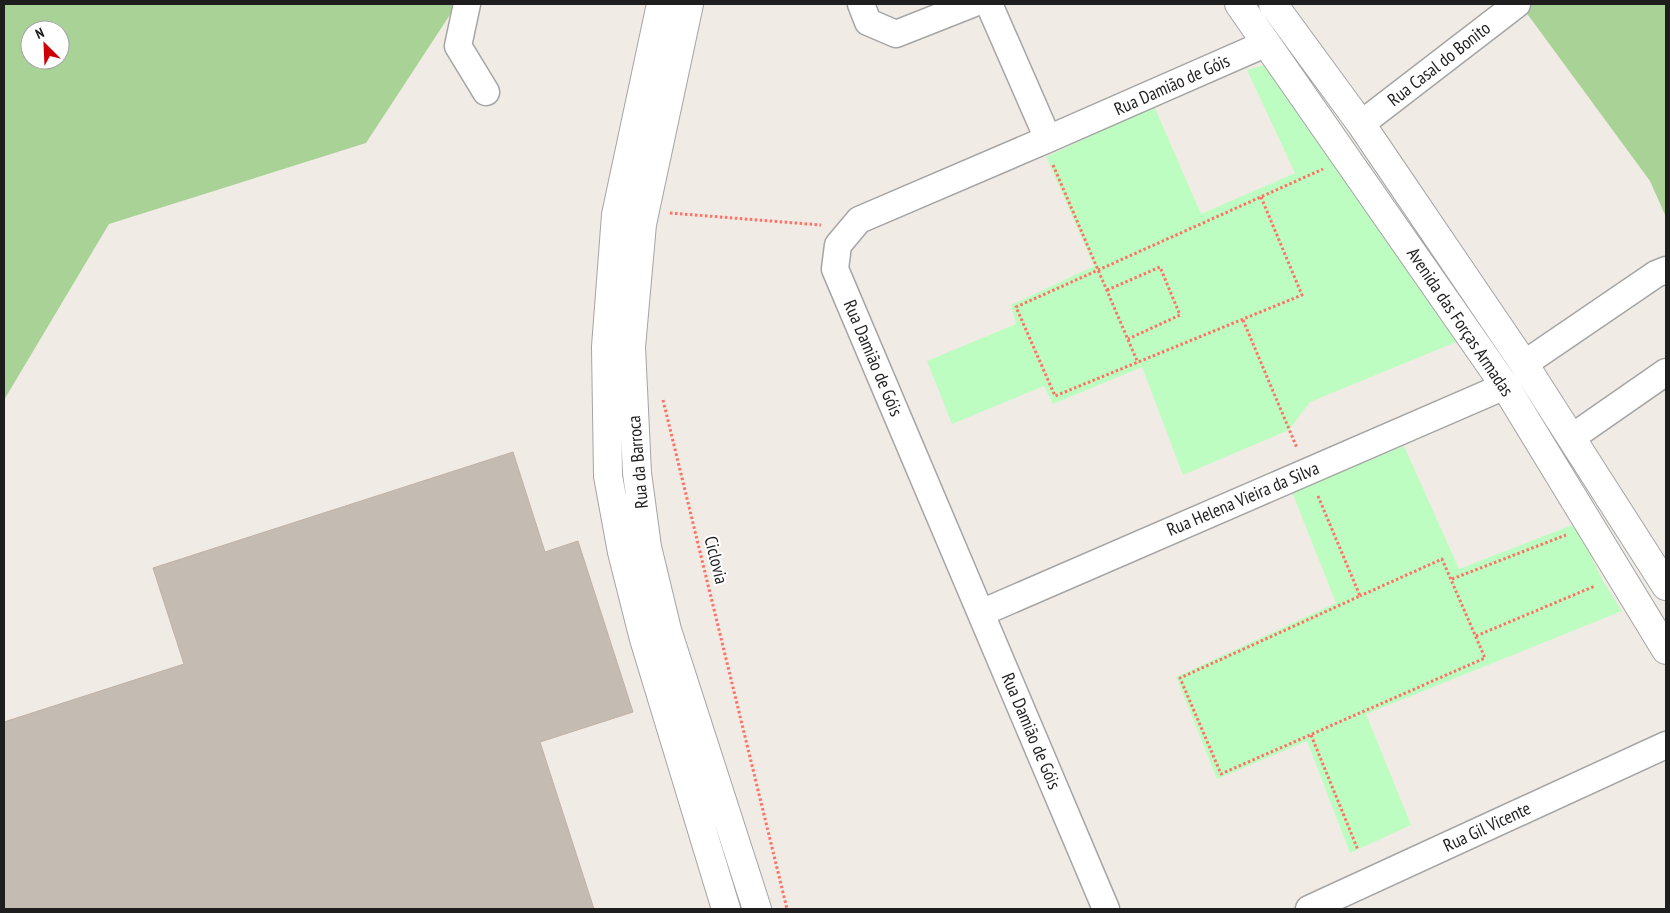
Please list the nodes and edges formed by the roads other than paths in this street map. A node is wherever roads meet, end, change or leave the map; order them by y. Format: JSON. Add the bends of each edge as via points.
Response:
{"nodes":[{"id":1,"x":467,"y":4,"type":"edge"},
{"id":2,"x":660,"y":4,"type":"edge"},
{"id":3,"x":689,"y":4,"type":"edge"},
{"id":4,"x":861,"y":4,"type":"edge"},
{"id":5,"x":972,"y":4,"type":"edge"},
{"id":6,"x":989,"y":4,"type":"edge"},
{"id":7,"x":1239,"y":4,"type":"edge"},
{"id":8,"x":1273,"y":4,"type":"edge"},
{"id":9,"x":1517,"y":4,"type":"edge"},
{"id":10,"x":1267,"y":43,"type":"junction"},
{"id":11,"x":486,"y":92,"type":"dead end"},
{"id":12,"x":1361,"y":124,"type":"junction"},
{"id":13,"x":1050,"y":152,"type":"junction"},
{"id":14,"x":1666,"y":270,"type":"edge"},
{"id":15,"x":1524,"y":364,"type":"junction"},
{"id":16,"x":1666,"y":372,"type":"edge"},
{"id":17,"x":1505,"y":386,"type":"junction"},
{"id":18,"x":1571,"y":438,"type":"junction"},
{"id":19,"x":1666,"y":586,"type":"edge"},
{"id":20,"x":980,"y":613,"type":"junction"},
{"id":21,"x":1666,"y":650,"type":"edge"},
{"id":22,"x":1666,"y":745,"type":"edge"},
{"id":23,"x":726,"y":909,"type":"edge"},
{"id":24,"x":757,"y":909,"type":"edge"},
{"id":25,"x":1106,"y":909,"type":"edge"},
{"id":26,"x":1308,"y":909,"type":"edge"}],
"edges":[{"from":1,"to":11,"type":"street","via":[[458,46]]},
{"from":2,"to":23,"type":"street","name":"Rua da Barroca","via":[[616,215],[606,347],[608,476],[622,552],[644,639]]},
{"from":3,"to":24,"type":"street","name":"Rua da Barroca","via":[[657,212],[642,224],[631,346],[637,473],[647,547],[667,630]]},
{"from":4,"to":5,"type":"street","via":[[868,22],[896,34]]},
{"from":6,"to":13,"type":"street"},
{"from":7,"to":10,"type":"street","name":"Avenida das Forças Armadas"},
{"from":8,"to":12,"type":"street","name":"Avenida das Forças Armadas"},
{"from":9,"to":12,"type":"street","name":"Rua Casal do Bonito"},
{"from":10,"to":13,"type":"street","name":"Rua Damião de Góis"},
{"from":10,"to":17,"type":"street","name":"Avenida das Forças Armadas"},
{"from":12,"to":15,"type":"street","name":"Avenida das Forças Armadas"},
{"from":13,"to":20,"type":"street","name":"Rua Damião de Góis","via":[[859,220],[838,245],[835,269]]},
{"from":14,"to":15,"type":"street"},
{"from":15,"to":18,"type":"street","name":"Avenida das Forças Armadas"},
{"from":16,"to":18,"type":"street"},
{"from":17,"to":20,"type":"street","name":"Rua Helena Vieira da Silva"},
{"from":17,"to":21,"type":"street","name":"Avenida das Forças Armadas"},
{"from":18,"to":19,"type":"street","name":"Avenida das Forças Armadas"},
{"from":20,"to":25,"type":"street","name":"Rua Damião de Góis"},
{"from":22,"to":26,"type":"street","name":"Rua Gil Vicente"}]}
